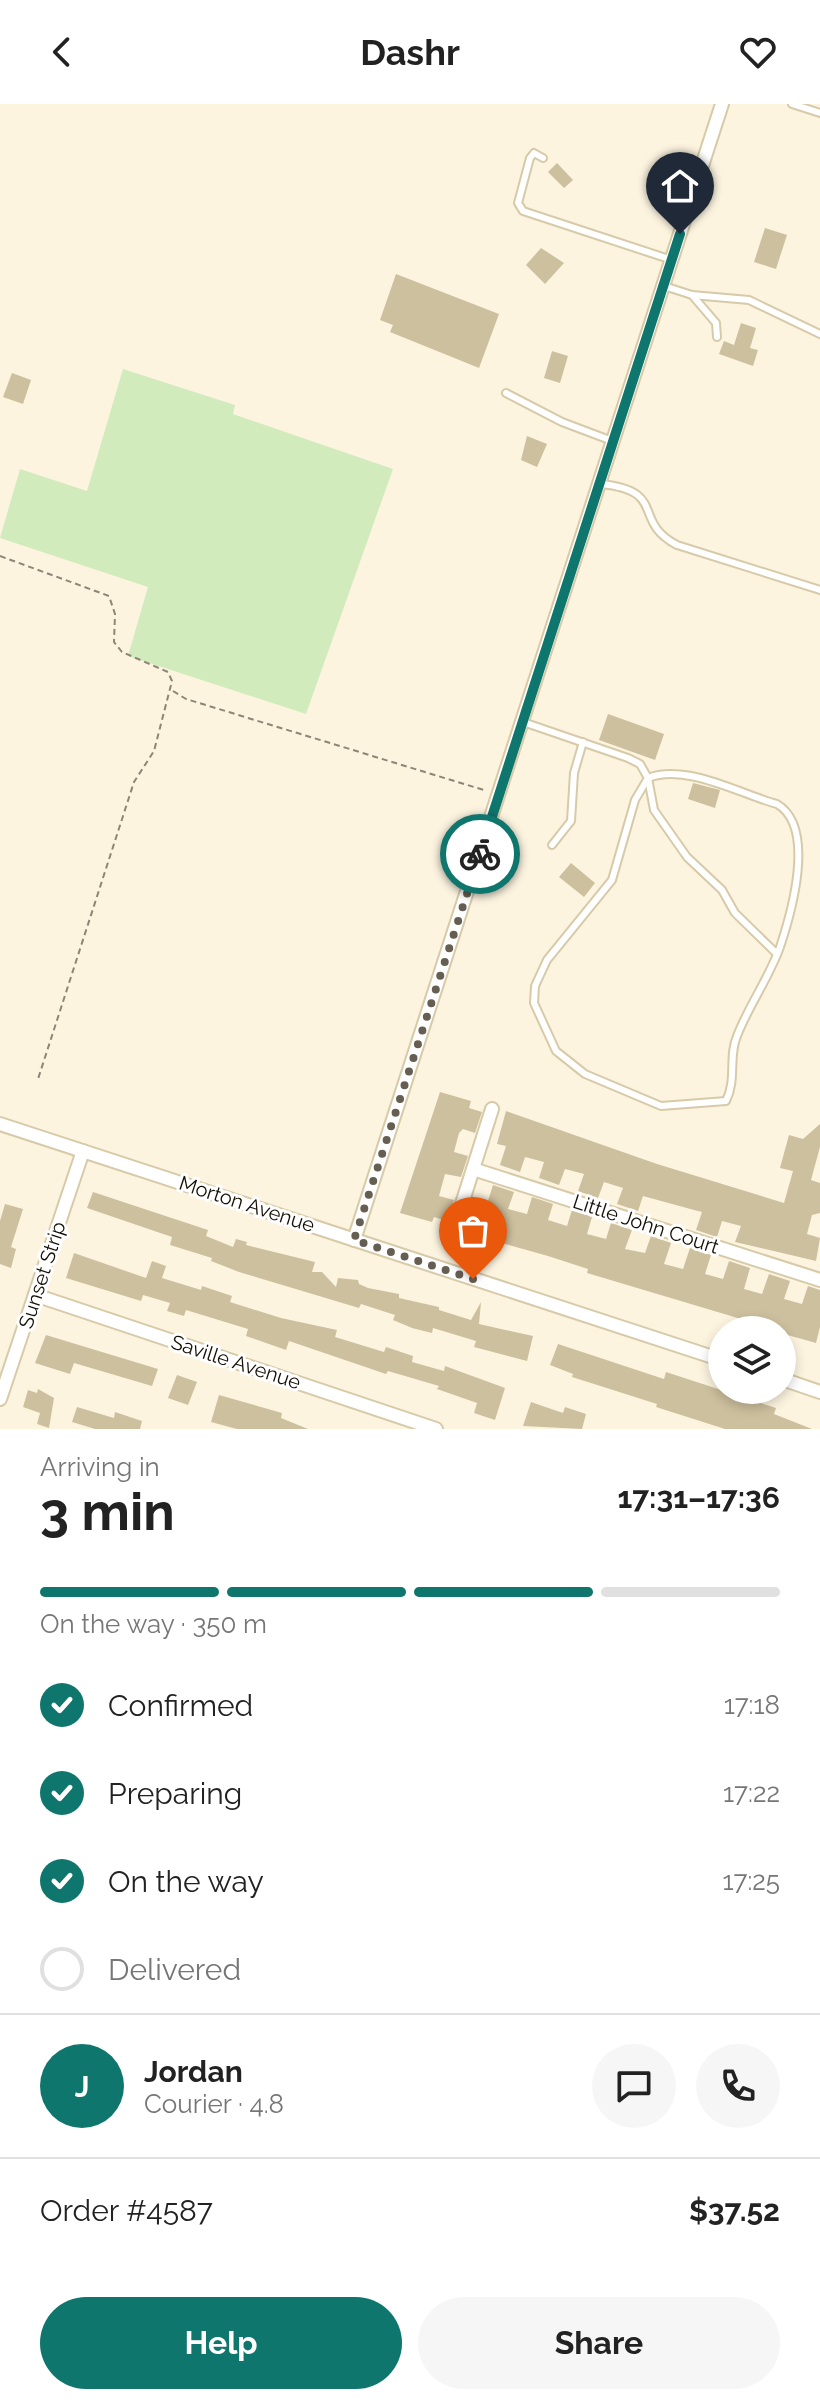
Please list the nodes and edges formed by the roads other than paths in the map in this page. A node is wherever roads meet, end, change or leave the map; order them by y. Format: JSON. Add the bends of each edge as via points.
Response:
{"nodes":[{"id":1,"x":722,"y":104,"type":"edge"},
{"id":2,"x":792,"y":104,"type":"edge"},
{"id":3,"x":820,"y":113,"type":"edge"},
{"id":4,"x":543,"y":158,"type":"dead end"},
{"id":5,"x":672,"y":260,"type":"junction"},
{"id":6,"x":664,"y":286,"type":"junction"},
{"id":7,"x":692,"y":295,"type":"junction"},
{"id":8,"x":820,"y":334,"type":"edge"},
{"id":9,"x":717,"y":337,"type":"dead end"},
{"id":10,"x":506,"y":393,"type":"dead end"},
{"id":11,"x":615,"y":442,"type":"junction"},
{"id":12,"x":601,"y":484,"type":"junction"},
{"id":13,"x":820,"y":590,"type":"edge"},
{"id":14,"x":523,"y":722,"type":"junction"},
{"id":15,"x":583,"y":742,"type":"junction"},
{"id":16,"x":648,"y":778,"type":"junction"},
{"id":17,"x":552,"y":845,"type":"dead end"},
{"id":18,"x":777,"y":954,"type":"junction"},
{"id":19,"x":492,"y":1109,"type":"dead end"},
{"id":20,"x":0,"y":1124,"type":"edge"},
{"id":21,"x":83,"y":1151,"type":"junction"},
{"id":22,"x":473,"y":1169,"type":"junction"},
{"id":23,"x":454,"y":1229,"type":"dead end"},
{"id":24,"x":354,"y":1240,"type":"junction"},
{"id":25,"x":820,"y":1278,"type":"edge"},
{"id":26,"x":35,"y":1295,"type":"junction"},
{"id":27,"x":708,"y":1355,"type":"edge"},
{"id":28,"x":796,"y":1384,"type":"edge"},
{"id":29,"x":820,"y":1392,"type":"edge"},
{"id":30,"x":0,"y":1399,"type":"edge"},
{"id":31,"x":436,"y":1429,"type":"edge"}],
"edges":[{"from":1,"to":5,"type":"street"},
{"from":2,"to":3,"type":"lane"},
{"from":4,"to":5,"type":"lane","via":[[534,153],[530,158],[518,203],[523,211]]},
{"from":5,"to":6,"type":"street"},
{"from":6,"to":7,"type":"lane"},
{"from":6,"to":11,"type":"street"},
{"from":7,"to":8,"type":"lane","via":[[749,300]]},
{"from":7,"to":9,"type":"lane","via":[[716,323]]},
{"from":10,"to":11,"type":"lane"},
{"from":11,"to":12,"type":"street"},
{"from":12,"to":13,"type":"lane","via":[[634,490],[660,536],[677,545]]},
{"from":12,"to":14,"type":"street"},
{"from":14,"to":15,"type":"lane"},
{"from":14,"to":24,"type":"street"},
{"from":15,"to":16,"type":"lane","via":[[640,764]]},
{"from":15,"to":17,"type":"lane","via":[[574,773],[571,821]]},
{"from":16,"to":18,"type":"lane","via":[[654,810],[687,857]]},
{"from":16,"to":18,"type":"lane","via":[[678,774],[789,811],[798,869]]},
{"from":16,"to":18,"type":"lane","via":[[635,800],[612,880],[554,950],[535,986],[534,1003],[556,1051],[585,1074],[661,1106],[726,1101],[734,1078],[735,1039]]},
{"from":19,"to":22,"type":"street"},
{"from":20,"to":21,"type":"street","name":"Morton Avenue"},
{"from":21,"to":24,"type":"street","name":"Morton Avenue"},
{"from":21,"to":26,"type":"street","name":"Sunset Strip"},
{"from":22,"to":23,"type":"street"},
{"from":22,"to":25,"type":"street","name":"Little John Court"},
{"from":24,"to":27,"type":"street","name":"Morton Avenue"},
{"from":26,"to":30,"type":"street","name":"Sunset Strip"},
{"from":26,"to":31,"type":"street","name":"Saville Avenue"},
{"from":28,"to":29,"type":"street"}]}
